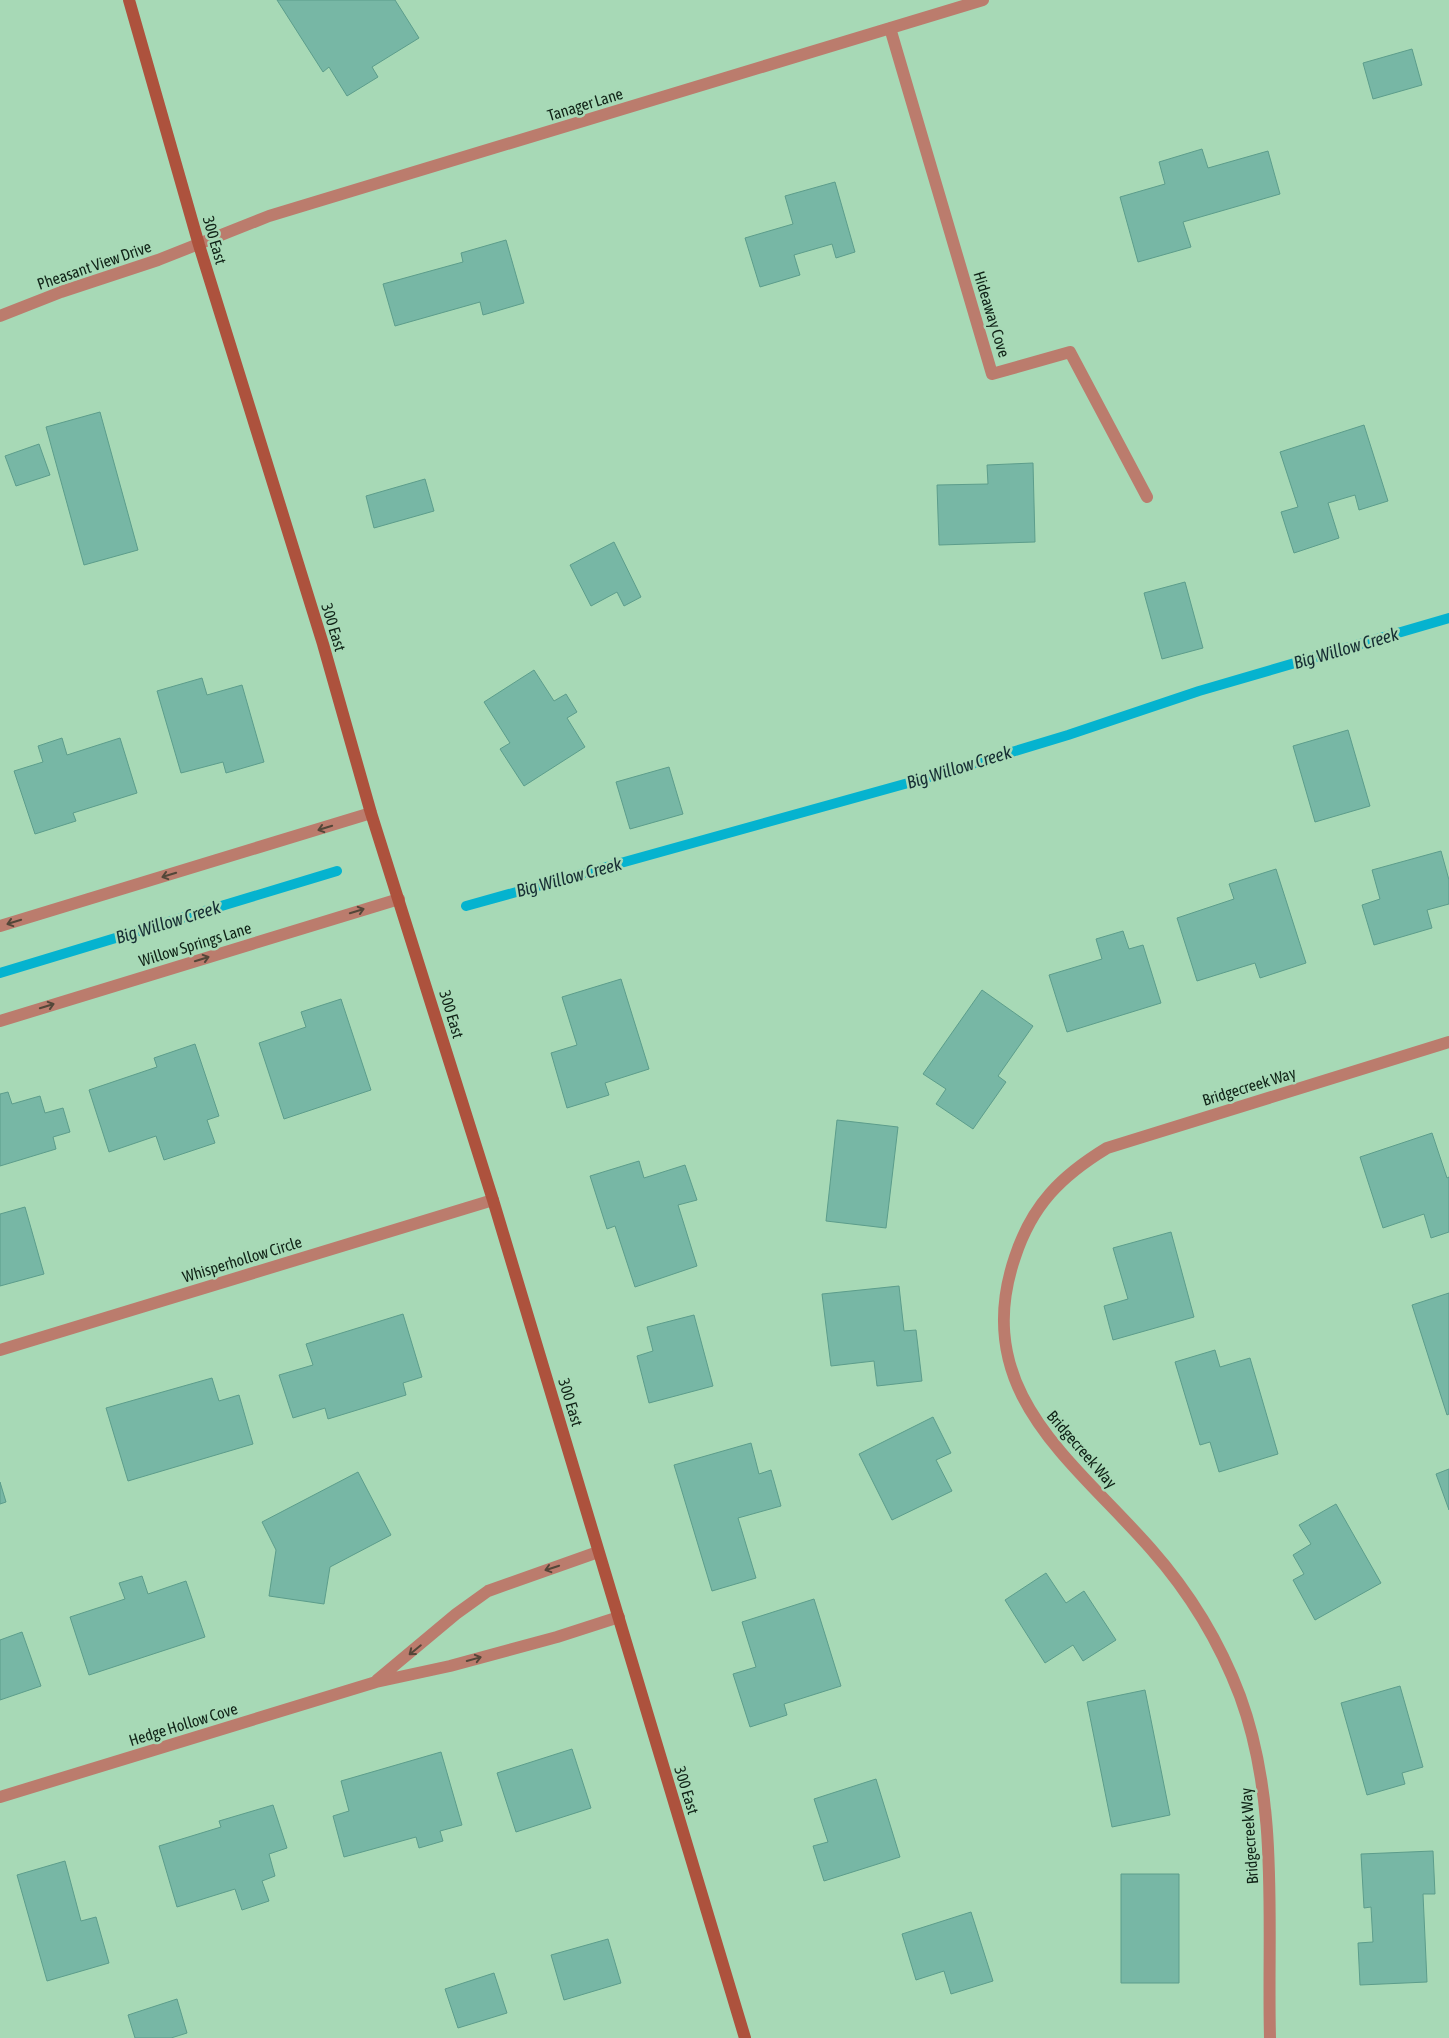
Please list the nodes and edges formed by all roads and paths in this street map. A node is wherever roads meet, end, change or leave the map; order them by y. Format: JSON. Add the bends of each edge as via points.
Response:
{"nodes":[{"id":1,"x":129,"y":0,"type":"edge"},
{"id":2,"x":983,"y":0,"type":"edge"},
{"id":3,"x":890,"y":28,"type":"junction"},
{"id":4,"x":199,"y":245,"type":"junction"},
{"id":5,"x":0,"y":316,"type":"edge"},
{"id":6,"x":1148,"y":497,"type":"dead end"},
{"id":7,"x":371,"y":813,"type":"junction"},
{"id":8,"x":399,"y":899,"type":"junction"},
{"id":9,"x":0,"y":926,"type":"edge"},
{"id":10,"x":0,"y":1021,"type":"edge"},
{"id":11,"x":1449,"y":1042,"type":"edge"},
{"id":12,"x":493,"y":1200,"type":"junction"},
{"id":13,"x":0,"y":1350,"type":"edge"},
{"id":14,"x":598,"y":1552,"type":"junction"},
{"id":15,"x":619,"y":1617,"type":"junction"},
{"id":16,"x":376,"y":1682,"type":"junction"},
{"id":17,"x":0,"y":1797,"type":"edge"},
{"id":18,"x":745,"y":2038,"type":"edge"},
{"id":19,"x":1270,"y":2038,"type":"edge"}],
"edges":[{"from":1,"to":4,"type":"main road","name":"300 East"},
{"from":2,"to":3,"type":"street","name":"Tanager Lane"},
{"from":3,"to":4,"type":"street","name":"Tanager Lane","via":[[269,216]]},
{"from":3,"to":6,"type":"street","name":"Hideaway Cove","via":[[992,374],[1070,352]]},
{"from":4,"to":5,"type":"street","name":"Pheasant View Drive"},
{"from":4,"to":7,"type":"main road","name":"300 East","via":[[323,644]]},
{"from":7,"to":8,"type":"main road","name":"300 East"},
{"from":7,"to":9,"type":"street","one_way":true},
{"from":10,"to":8,"type":"street","name":"Willow Springs Lane","one_way":true},
{"from":8,"to":12,"type":"main road","name":"300 East"},
{"from":11,"to":19,"type":"street","name":"Bridgecreek Way","via":[[1107,1148],[1059,1182],[1039,1206],[1021,1239],[1008,1276],[1004,1313],[1006,1351],[1018,1389],[1037,1424],[1152,1550],[1177,1582],[1202,1618],[1240,1696],[1262,1782],[1268,1830]]},
{"from":12,"to":13,"type":"street","name":"Whisperhollow Circle"},
{"from":12,"to":14,"type":"main road","name":"300 East"},
{"from":14,"to":15,"type":"main road","name":"300 East"},
{"from":14,"to":16,"type":"street","name":"Hedge Hollow Cove","one_way":true,"via":[[488,1591]]},
{"from":16,"to":15,"type":"street","name":"Hedge Hollow Cove","one_way":true,"via":[[504,1652]]},
{"from":15,"to":18,"type":"main road","name":"300 East"},
{"from":16,"to":17,"type":"street","name":"Hedge Hollow Cove"}]}
